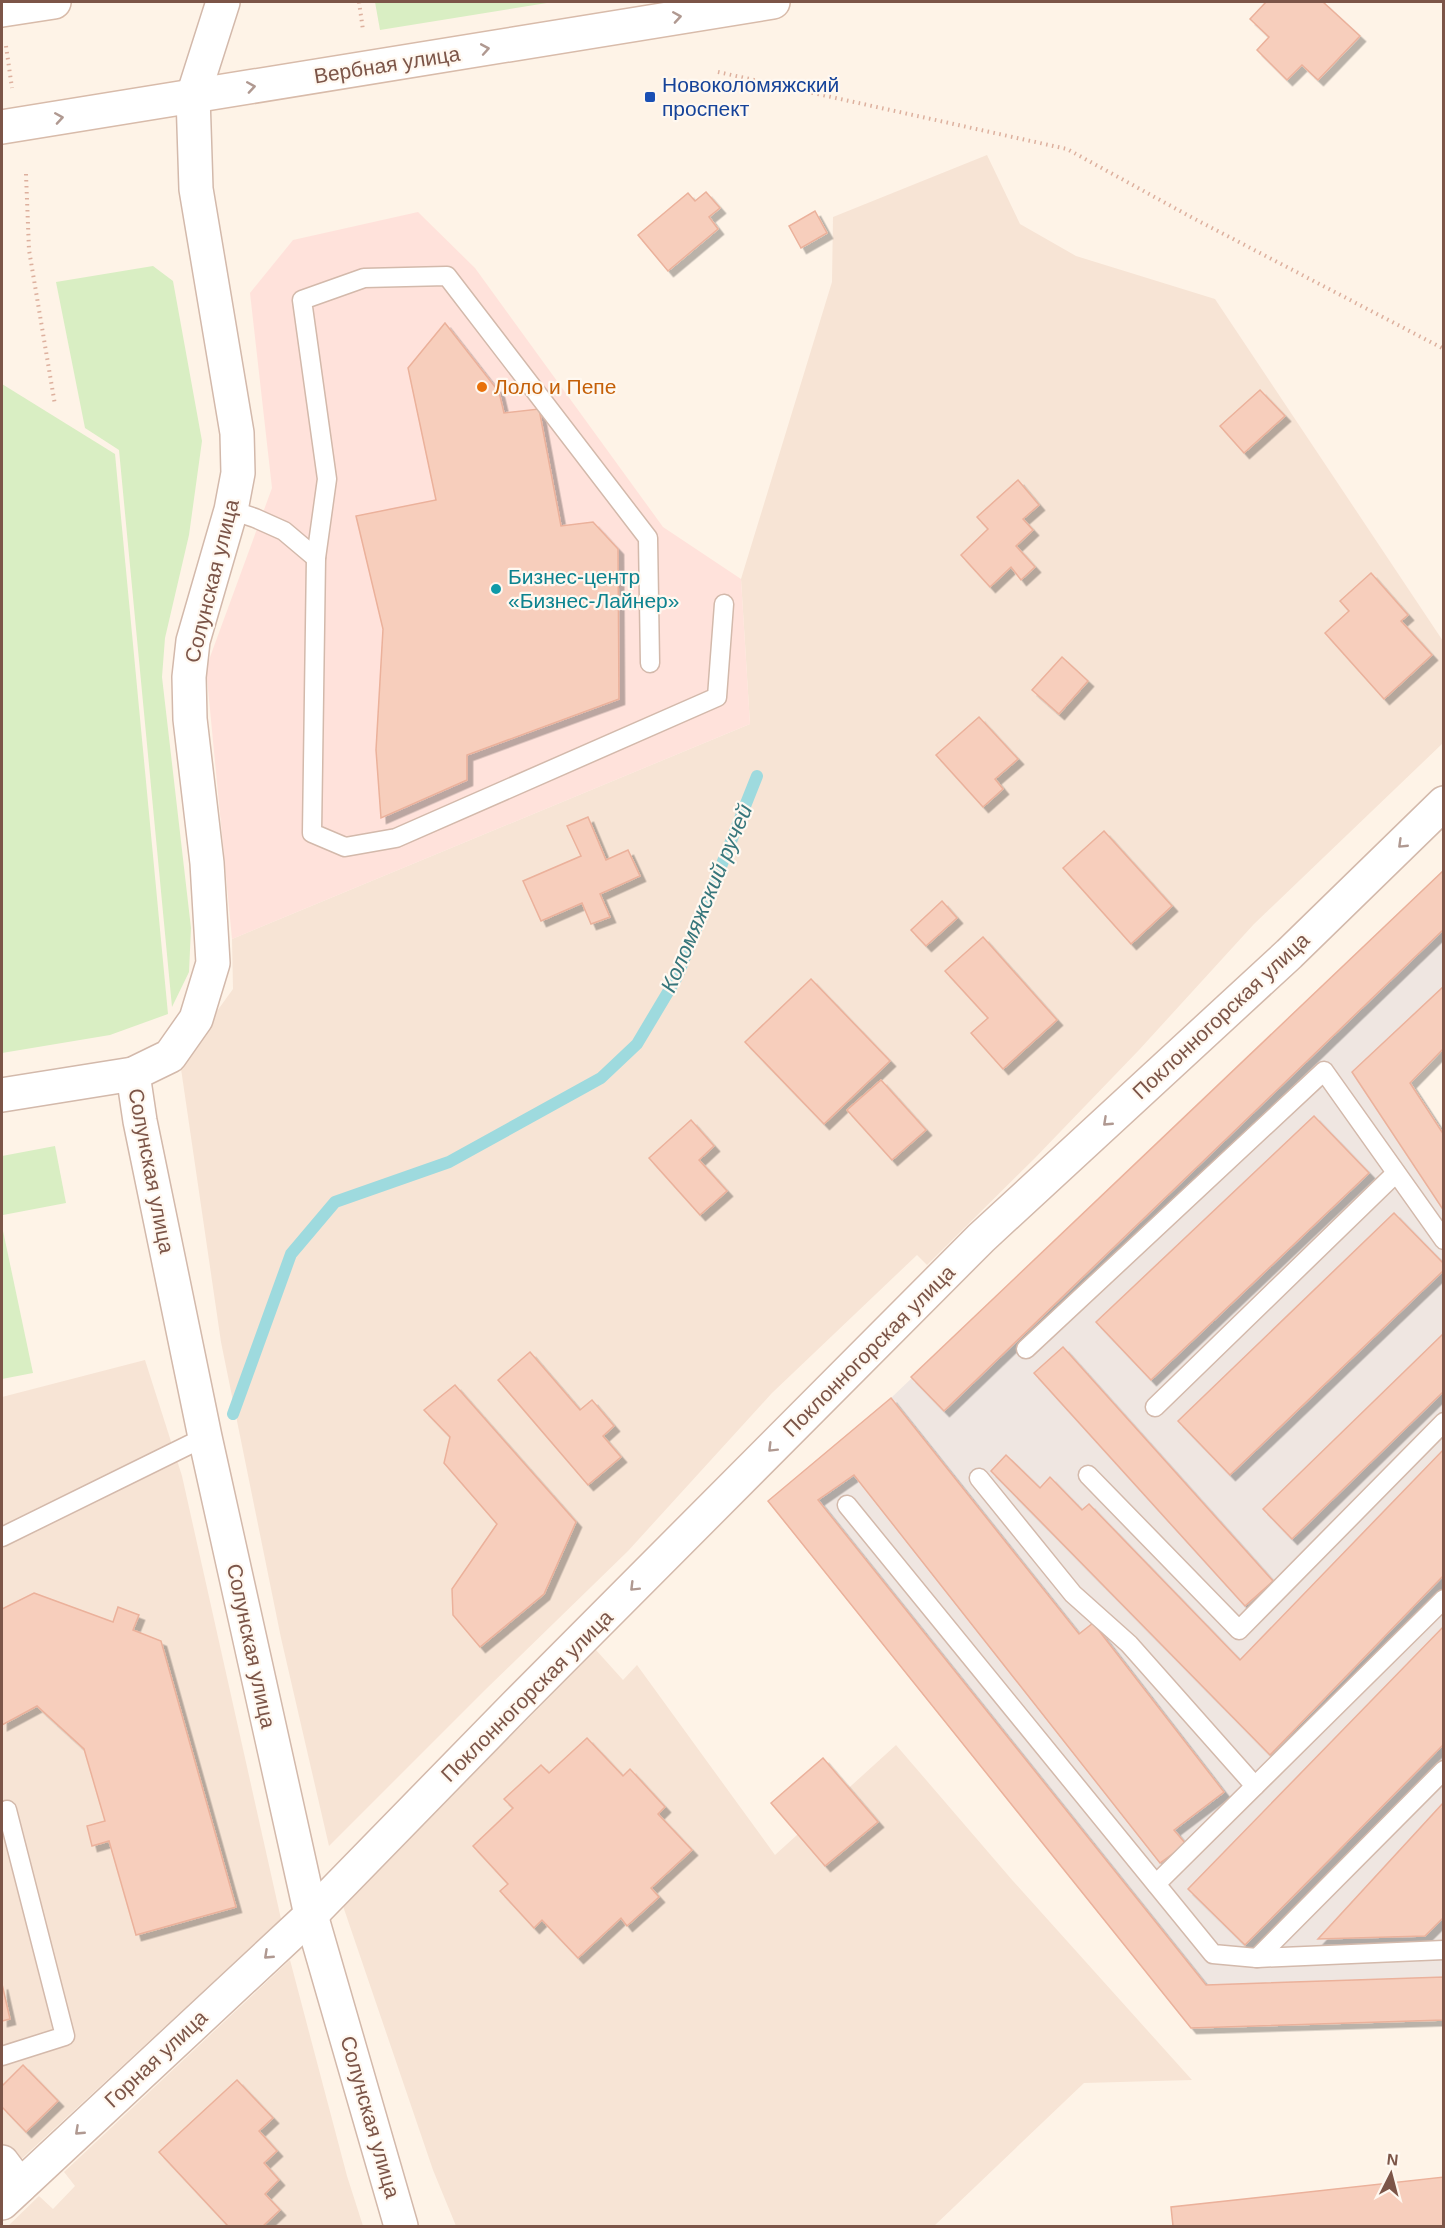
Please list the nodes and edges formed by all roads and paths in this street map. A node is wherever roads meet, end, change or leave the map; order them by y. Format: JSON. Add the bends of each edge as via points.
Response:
{"nodes":[{"id":1,"x":54,"y":2,"type":"edge"},
{"id":2,"x":223,"y":2,"type":"edge"},
{"id":3,"x":359,"y":2,"type":"edge"},
{"id":4,"x":772,"y":2,"type":"edge"},
{"id":5,"x":2,"y":10,"type":"edge"},
{"id":6,"x":364,"y":33,"type":"dead end"},
{"id":7,"x":6,"y":45,"type":"dead end"},
{"id":8,"x":718,"y":72,"type":"dead end"},
{"id":9,"x":12,"y":88,"type":"dead end"},
{"id":10,"x":193,"y":96,"type":"junction"},
{"id":11,"x":2,"y":127,"type":"edge"},
{"id":12,"x":26,"y":174,"type":"dead end"},
{"id":13,"x":1443,"y":349,"type":"edge"},
{"id":14,"x":55,"y":405,"type":"dead end"},
{"id":15,"x":231,"y":510,"type":"junction"},
{"id":16,"x":316,"y":558,"type":"junction"},
{"id":17,"x":724,"y":604,"type":"dead end"},
{"id":18,"x":650,"y":663,"type":"dead end"},
{"id":19,"x":1443,"y":803,"type":"edge"},
{"id":20,"x":133,"y":1074,"type":"junction"},
{"id":21,"x":2,"y":1095,"type":"edge"},
{"id":22,"x":1396,"y":1173,"type":"junction"},
{"id":23,"x":1443,"y":1240,"type":"edge"},
{"id":24,"x":1026,"y":1349,"type":"dead end"},
{"id":25,"x":1155,"y":1407,"type":"dead end"},
{"id":26,"x":1443,"y":1422,"type":"edge"},
{"id":27,"x":205,"y":1437,"type":"junction"},
{"id":28,"x":1088,"y":1475,"type":"dead end"},
{"id":29,"x":980,"y":1478,"type":"dead end"},
{"id":30,"x":848,"y":1505,"type":"dead end"},
{"id":31,"x":2,"y":1537,"type":"edge"},
{"id":32,"x":1443,"y":1599,"type":"edge"},
{"id":33,"x":1443,"y":1770,"type":"edge"},
{"id":34,"x":1255,"y":1786,"type":"junction"},
{"id":35,"x":7,"y":1810,"type":"dead end"},
{"id":36,"x":1156,"y":1884,"type":"junction"},
{"id":37,"x":311,"y":1915,"type":"junction"},
{"id":38,"x":1443,"y":1950,"type":"edge"},
{"id":39,"x":1257,"y":1958,"type":"junction"},
{"id":40,"x":2,"y":2056,"type":"edge"},
{"id":41,"x":8,"y":2184,"type":"edge"},
{"id":42,"x":401,"y":2226,"type":"edge"}],
"edges":[{"from":1,"to":5,"type":"street"},
{"from":2,"to":10,"type":"street"},
{"from":3,"to":6,"type":"path"},
{"from":10,"to":4,"type":"street","name":"Вербная улица","one_way":true},
{"from":7,"to":9,"type":"path"},
{"from":8,"to":13,"type":"path","via":[[1066,149]]},
{"from":11,"to":10,"type":"street","name":"Вербная улица","one_way":true},
{"from":10,"to":15,"type":"street","name":"Солунская улица","via":[[196,189],[237,433],[238,472]]},
{"from":12,"to":14,"type":"path","via":[[29,250]]},
{"from":15,"to":16,"type":"lane","via":[[284,531]]},
{"from":15,"to":20,"type":"street","name":"Солунская улица","via":[[193,641],[189,677],[213,963],[196,1019],[170,1056]]},
{"from":16,"to":17,"type":"lane","via":[[312,833],[345,847],[396,838],[717,697]]},
{"from":16,"to":18,"type":"lane","via":[[327,478],[302,300],[364,278],[447,276],[648,538]]},
{"from":19,"to":37,"type":"street","name":"Поклонногорская улица","one_way":true,"via":[[1289,954],[981,1238]]},
{"from":20,"to":21,"type":"street"},
{"from":20,"to":27,"type":"street","name":"Солунская улица"},
{"from":22,"to":23,"type":"lane"},
{"from":22,"to":24,"type":"lane","via":[[1324,1071]]},
{"from":22,"to":25,"type":"lane"},
{"from":26,"to":28,"type":"lane","via":[[1239,1630]]},
{"from":27,"to":31,"type":"lane"},
{"from":27,"to":37,"type":"street","name":"Солунская улица"},
{"from":29,"to":34,"type":"lane","via":[[1073,1594],[1129,1644]]},
{"from":30,"to":36,"type":"lane"},
{"from":32,"to":34,"type":"lane"},
{"from":33,"to":39,"type":"lane"},
{"from":34,"to":36,"type":"lane"},
{"from":35,"to":40,"type":"lane","via":[[65,2036]]},
{"from":36,"to":39,"type":"lane","via":[[1213,1954]]},
{"from":37,"to":41,"type":"street","name":"Горная улица","one_way":true},
{"from":37,"to":42,"type":"street","name":"Солунская улица"},
{"from":38,"to":39,"type":"lane"}]}
